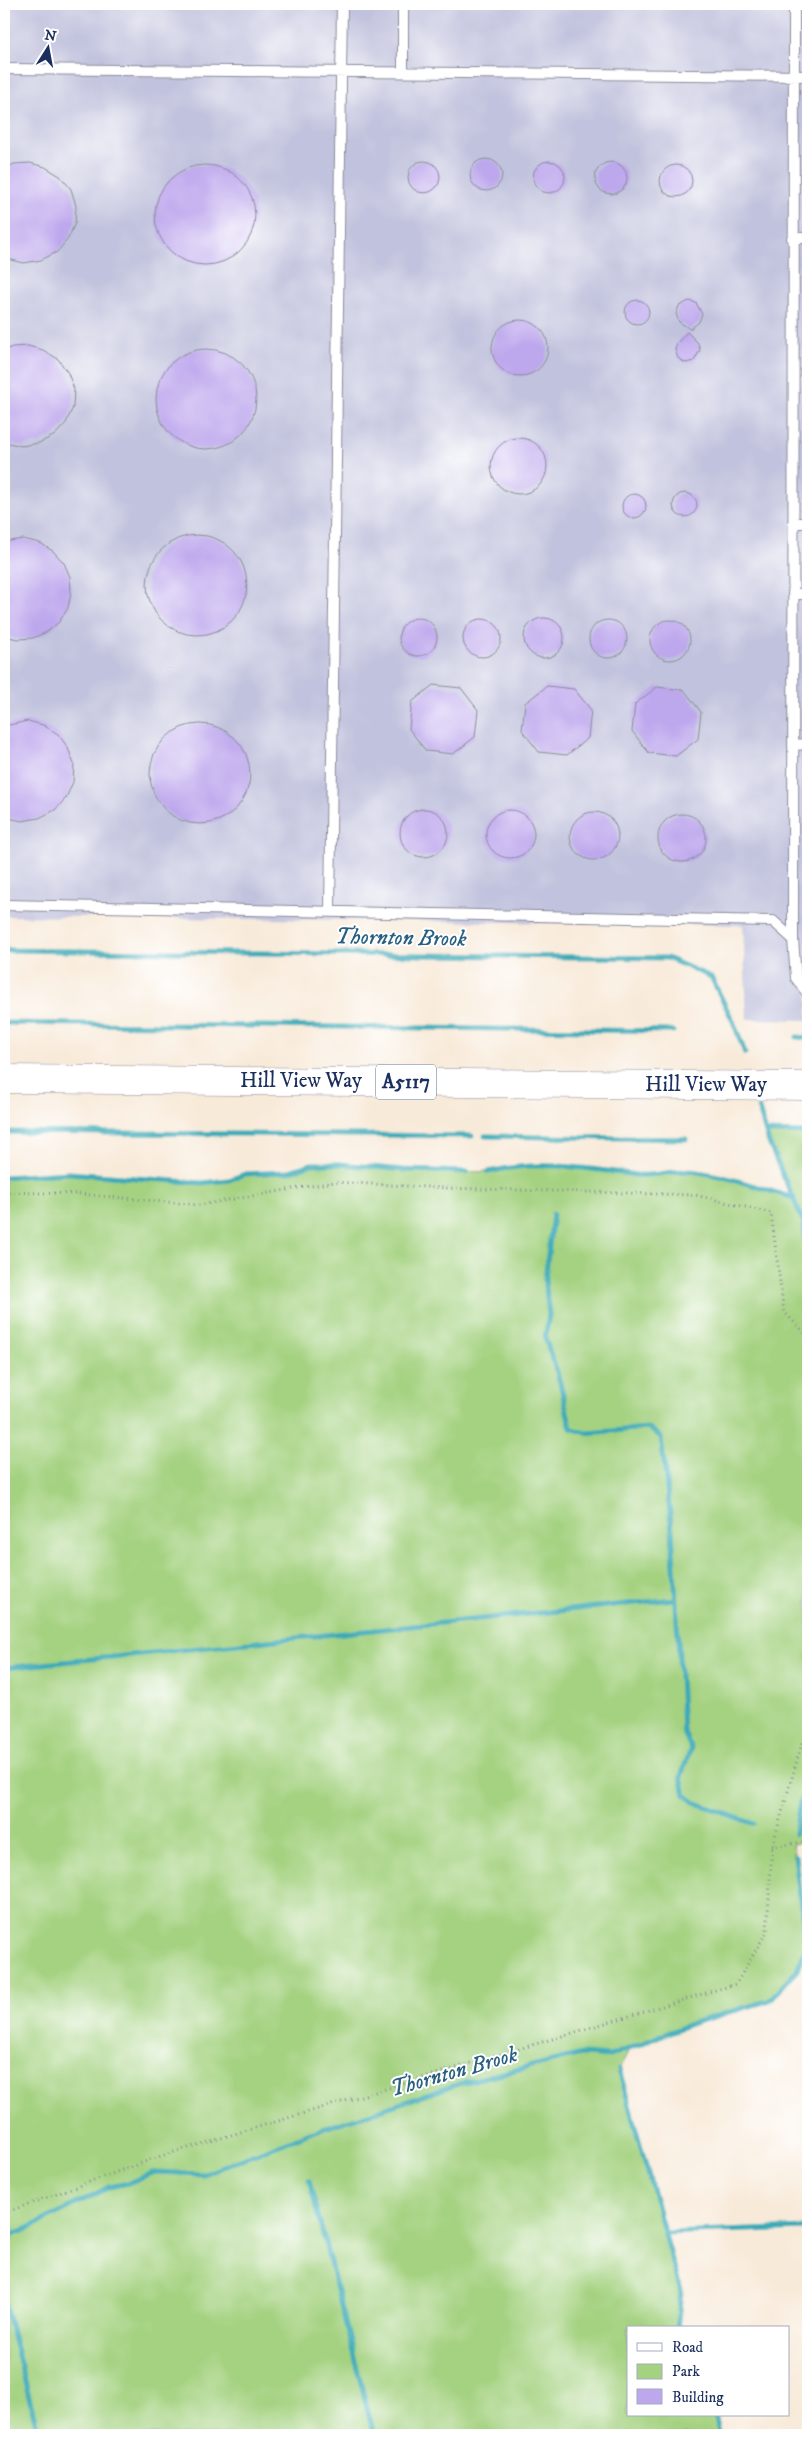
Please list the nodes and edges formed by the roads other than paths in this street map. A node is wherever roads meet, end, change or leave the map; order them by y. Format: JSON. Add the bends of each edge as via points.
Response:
{"nodes":[{"id":1,"x":342,"y":4,"type":"edge"},
{"id":2,"x":403,"y":4,"type":"edge"},
{"id":3,"x":794,"y":4,"type":"edge"},
{"id":4,"x":4,"y":68,"type":"edge"},
{"id":5,"x":342,"y":72,"type":"junction"},
{"id":6,"x":403,"y":72,"type":"junction"},
{"id":7,"x":792,"y":74,"type":"junction"},
{"id":8,"x":808,"y":76,"type":"edge"},
{"id":9,"x":792,"y":238,"type":"junction"},
{"id":10,"x":808,"y":238,"type":"edge"},
{"id":11,"x":793,"y":523,"type":"junction"},
{"id":12,"x":808,"y":523,"type":"edge"},
{"id":13,"x":793,"y":594,"type":"junction"},
{"id":14,"x":808,"y":594,"type":"edge"},
{"id":15,"x":793,"y":744,"type":"junction"},
{"id":16,"x":808,"y":744,"type":"edge"},
{"id":17,"x":4,"y":905,"type":"edge"},
{"id":18,"x":330,"y":911,"type":"junction"},
{"id":19,"x":793,"y":939,"type":"junction"},
{"id":20,"x":808,"y":994,"type":"edge"},
{"id":21,"x":4,"y":1079,"type":"edge"},
{"id":22,"x":808,"y":1086,"type":"edge"}],
"edges":[{"from":1,"to":5,"type":"lane"},
{"from":2,"to":6,"type":"lane"},
{"from":3,"to":7,"type":"lane"},
{"from":4,"to":5,"type":"lane"},
{"from":5,"to":6,"type":"lane"},
{"from":5,"to":18,"type":"lane"},
{"from":6,"to":7,"type":"lane"},
{"from":7,"to":8,"type":"lane"},
{"from":7,"to":9,"type":"lane"},
{"from":9,"to":10,"type":"lane"},
{"from":9,"to":11,"type":"lane"},
{"from":11,"to":12,"type":"lane"},
{"from":11,"to":13,"type":"lane"},
{"from":13,"to":14,"type":"lane"},
{"from":13,"to":15,"type":"lane"},
{"from":15,"to":16,"type":"lane"},
{"from":15,"to":19,"type":"lane"},
{"from":17,"to":18,"type":"lane"},
{"from":18,"to":19,"type":"lane","via":[[773,921]]},
{"from":19,"to":20,"type":"lane","via":[[796,978]]},
{"from":21,"to":22,"type":"main road","name":"Hill View Way","number":"A5117"}]}
